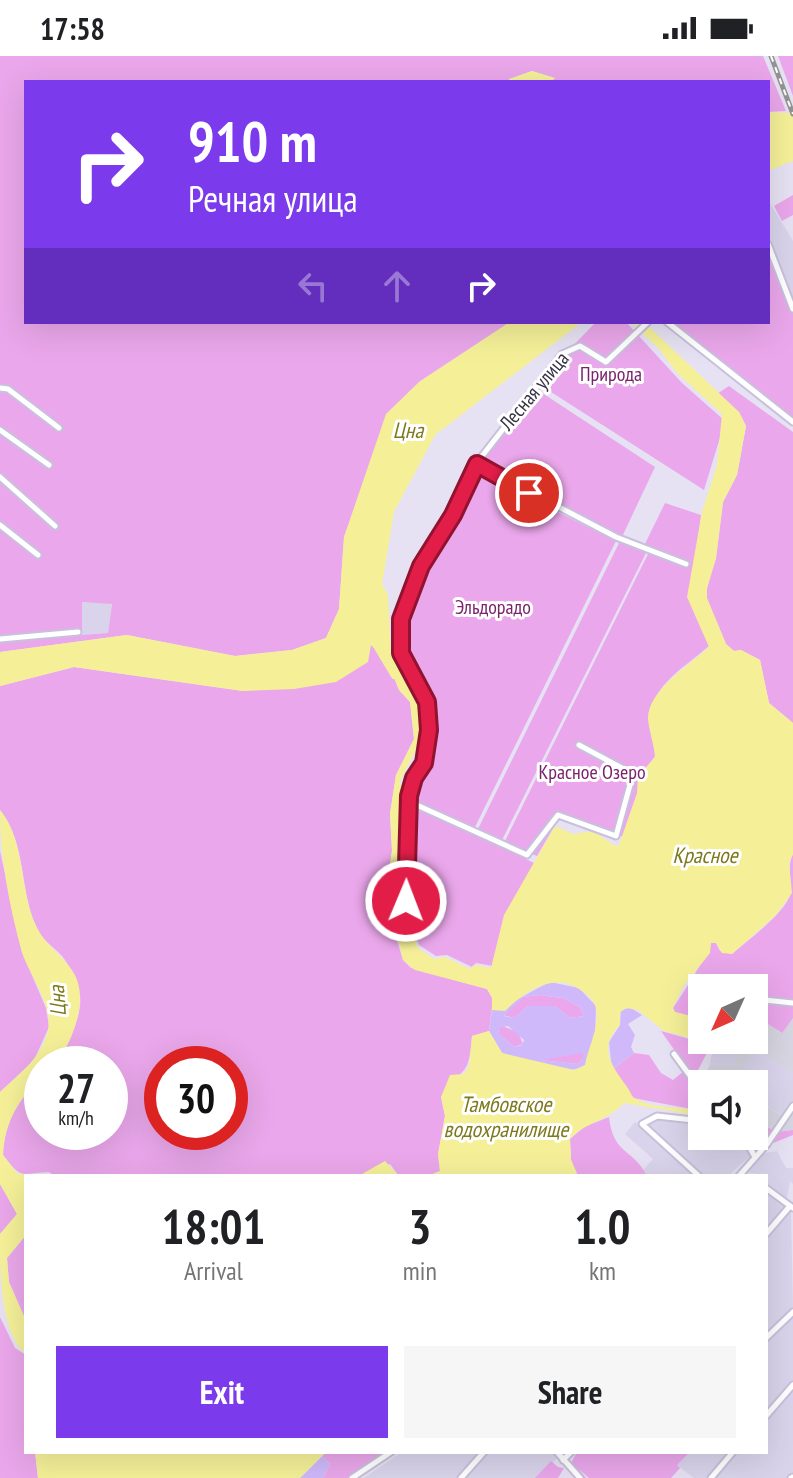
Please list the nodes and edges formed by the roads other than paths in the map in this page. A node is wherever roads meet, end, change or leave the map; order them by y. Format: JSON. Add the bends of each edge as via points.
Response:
{"nodes":[{"id":1,"x":770,"y":249,"type":"edge"},
{"id":2,"x":793,"y":309,"type":"edge"},
{"id":3,"x":646,"y":324,"type":"edge"},
{"id":4,"x":670,"y":324,"type":"edge"},
{"id":5,"x":0,"y":388,"type":"edge"},
{"id":6,"x":793,"y":422,"type":"edge"},
{"id":7,"x":59,"y":428,"type":"dead end"},
{"id":8,"x":0,"y":430,"type":"edge"},
{"id":9,"x":477,"y":464,"type":"junction"},
{"id":10,"x":49,"y":465,"type":"dead end"},
{"id":11,"x":0,"y":477,"type":"edge"},
{"id":12,"x":0,"y":525,"type":"edge"},
{"id":13,"x":55,"y":526,"type":"dead end"},
{"id":14,"x":38,"y":555,"type":"dead end"},
{"id":15,"x":686,"y":564,"type":"dead end"},
{"id":16,"x":78,"y":632,"type":"dead end"},
{"id":17,"x":0,"y":639,"type":"edge"},
{"id":18,"x":579,"y":745,"type":"dead end"},
{"id":19,"x":410,"y":802,"type":"junction"},
{"id":20,"x":410,"y":909,"type":"dead end"},
{"id":21,"x":768,"y":1000,"type":"edge"},
{"id":22,"x":793,"y":1003,"type":"edge"},
{"id":23,"x":674,"y":1054,"type":"dead end"},
{"id":24,"x":688,"y":1073,"type":"edge"},
{"id":25,"x":793,"y":1106,"type":"edge"},
{"id":26,"x":688,"y":1119,"type":"edge"},
{"id":27,"x":768,"y":1142,"type":"edge"},
{"id":28,"x":753,"y":1150,"type":"edge"},
{"id":29,"x":762,"y":1150,"type":"edge"},
{"id":30,"x":757,"y":1156,"type":"junction"},
{"id":31,"x":697,"y":1174,"type":"edge"},
{"id":32,"x":742,"y":1174,"type":"edge"},
{"id":33,"x":768,"y":1189,"type":"edge"},
{"id":34,"x":792,"y":1207,"type":"edge"},
{"id":35,"x":768,"y":1232,"type":"edge"},
{"id":36,"x":793,"y":1312,"type":"edge"},
{"id":37,"x":768,"y":1336,"type":"edge"},
{"id":38,"x":793,"y":1385,"type":"edge"},
{"id":39,"x":768,"y":1414,"type":"edge"},
{"id":40,"x":388,"y":1454,"type":"edge"},
{"id":41,"x":482,"y":1454,"type":"edge"},
{"id":42,"x":558,"y":1454,"type":"edge"},
{"id":43,"x":569,"y":1454,"type":"edge"},
{"id":44,"x":729,"y":1454,"type":"edge"},
{"id":45,"x":563,"y":1460,"type":"junction"},
{"id":46,"x":352,"y":1478,"type":"edge"},
{"id":47,"x":461,"y":1478,"type":"edge"},
{"id":48,"x":580,"y":1478,"type":"edge"},
{"id":49,"x":711,"y":1478,"type":"edge"}],
"edges":[{"from":1,"to":2,"type":"street"},
{"from":3,"to":9,"type":"street","name":"Лесная улица","via":[[606,362],[582,346],[566,351]]},
{"from":4,"to":6,"type":"street"},
{"from":5,"to":7,"type":"street"},
{"from":8,"to":10,"type":"street"},
{"from":9,"to":15,"type":"street","via":[[616,537]]},
{"from":9,"to":19,"type":"street","name":"Лесная улица","via":[[421,566],[401,619],[401,653],[429,710],[424,763],[414,778]]},
{"from":11,"to":13,"type":"street"},
{"from":12,"to":14,"type":"street"},
{"from":16,"to":17,"type":"street"},
{"from":18,"to":19,"type":"street","via":[[633,774],[616,836],[558,815],[531,853],[524,855]]},
{"from":19,"to":20,"type":"street","name":"Лесная улица","via":[[404,882]]},
{"from":21,"to":22,"type":"street"},
{"from":23,"to":24,"type":"street"},
{"from":25,"to":27,"type":"street"},
{"from":26,"to":31,"type":"street","via":[[657,1116],[642,1124]]},
{"from":28,"to":30,"type":"street"},
{"from":29,"to":30,"type":"street"},
{"from":30,"to":32,"type":"street"},
{"from":33,"to":34,"type":"street"},
{"from":34,"to":35,"type":"street"},
{"from":36,"to":37,"type":"street"},
{"from":38,"to":39,"type":"street"},
{"from":40,"to":46,"type":"street"},
{"from":41,"to":47,"type":"street"},
{"from":42,"to":45,"type":"street"},
{"from":43,"to":45,"type":"street"},
{"from":44,"to":49,"type":"street"},
{"from":45,"to":48,"type":"street"}]}
